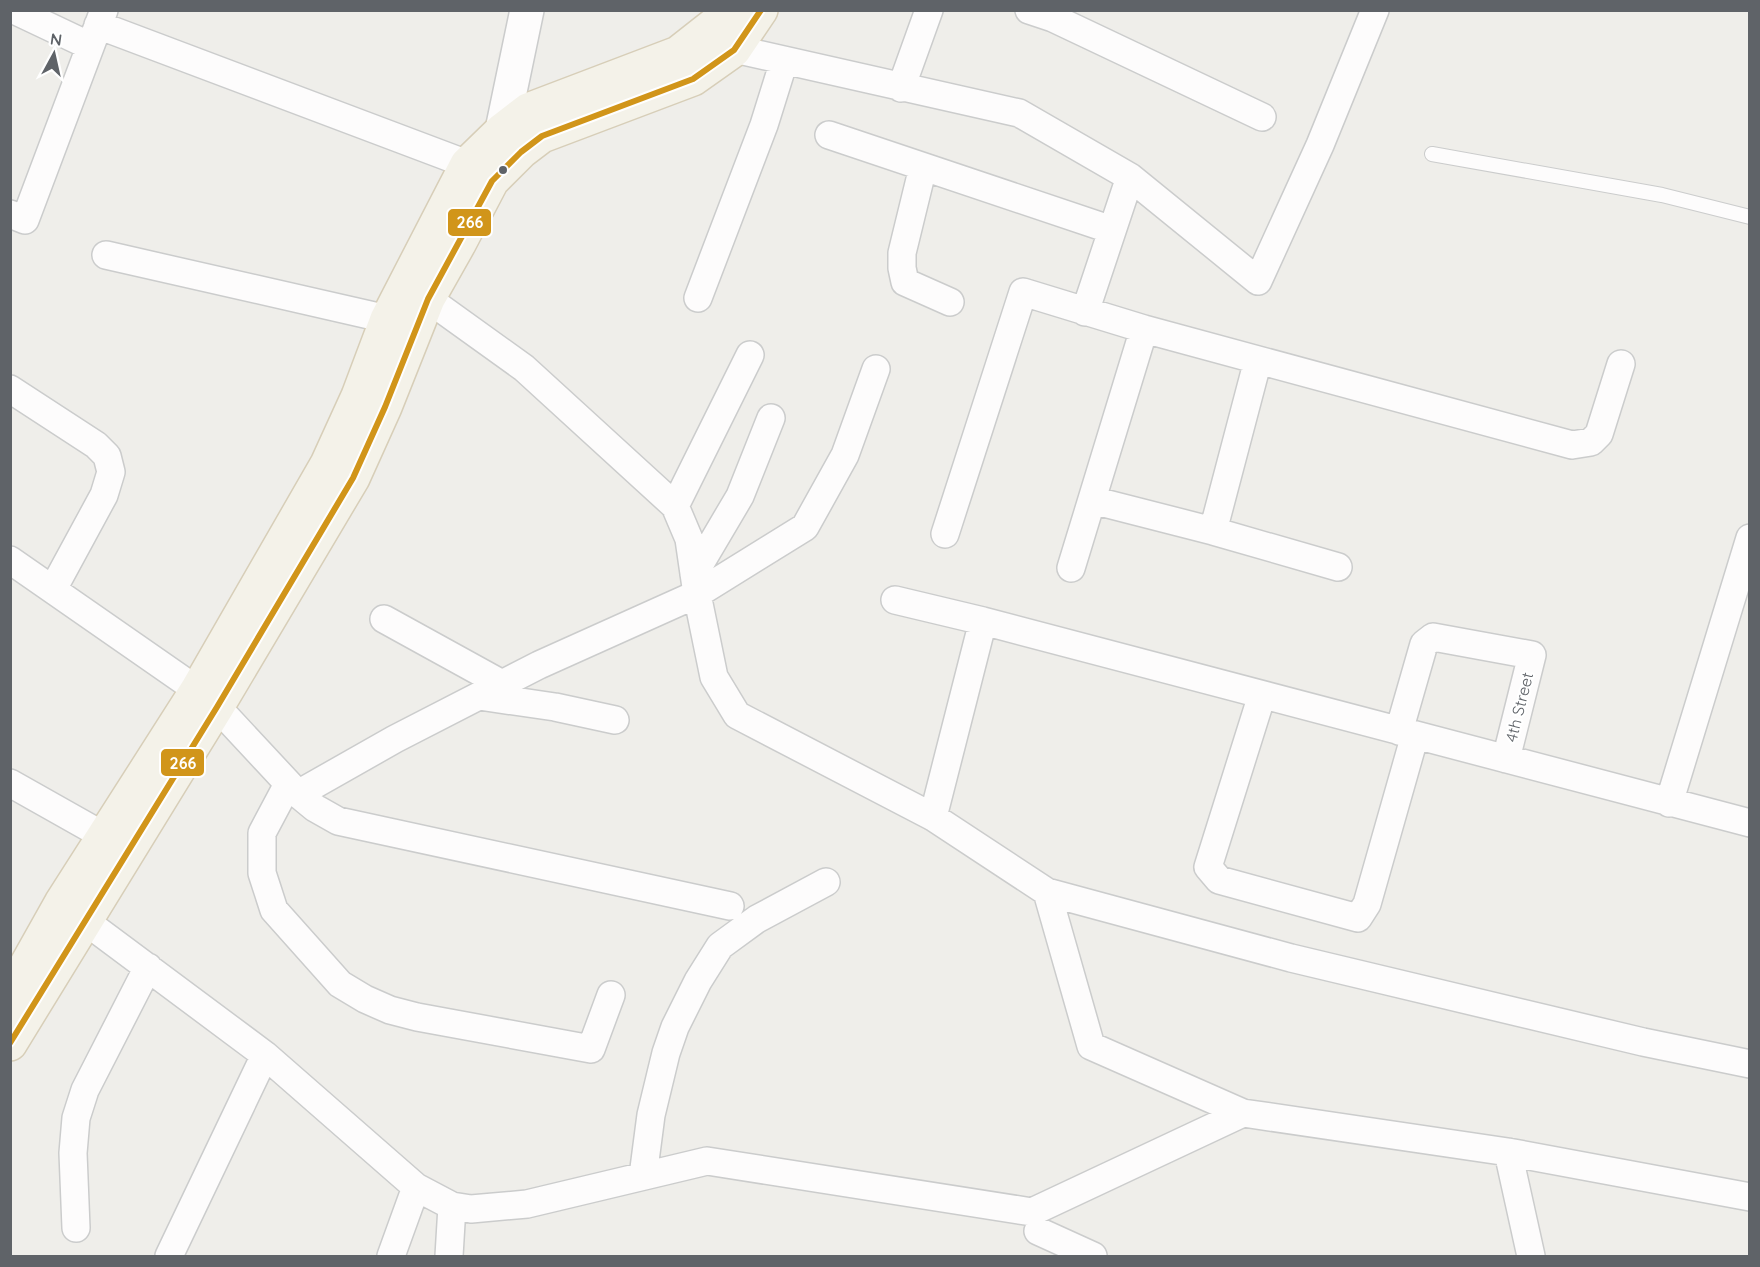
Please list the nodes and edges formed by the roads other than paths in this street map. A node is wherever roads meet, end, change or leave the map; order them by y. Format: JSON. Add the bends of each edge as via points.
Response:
{"nodes":[{"id":1,"x":14,"y":10,"type":"edge"},
{"id":2,"x":527,"y":10,"type":"edge"},
{"id":3,"x":728,"y":10,"type":"edge"},
{"id":4,"x":761,"y":10,"type":"edge"},
{"id":5,"x":929,"y":10,"type":"edge"},
{"id":6,"x":1029,"y":10,"type":"edge"},
{"id":7,"x":1375,"y":10,"type":"edge"},
{"id":8,"x":97,"y":27,"type":"edge"},
{"id":9,"x":696,"y":39,"type":"junction"},
{"id":10,"x":734,"y":50,"type":"junction"},
{"id":11,"x":784,"y":61,"type":"junction"},
{"id":12,"x":901,"y":88,"type":"junction"},
{"id":13,"x":1262,"y":117,"type":"dead end"},
{"id":14,"x":502,"y":130,"type":"junction"},
{"id":15,"x":829,"y":135,"type":"dead end"},
{"id":16,"x":1432,"y":154,"type":"dead end"},
{"id":17,"x":512,"y":161,"type":"junction"},
{"id":18,"x":467,"y":164,"type":"junction"},
{"id":19,"x":923,"y":167,"type":"junction"},
{"id":20,"x":1130,"y":177,"type":"junction"},
{"id":21,"x":10,"y":214,"type":"edge"},
{"id":22,"x":1749,"y":217,"type":"edge"},
{"id":23,"x":1112,"y":230,"type":"junction"},
{"id":24,"x":106,"y":255,"type":"dead end"},
{"id":25,"x":698,"y":298,"type":"dead end"},
{"id":26,"x":428,"y":299,"type":"junction"},
{"id":27,"x":950,"y":302,"type":"dead end"},
{"id":28,"x":1084,"y":312,"type":"junction"},
{"id":29,"x":387,"y":320,"type":"junction"},
{"id":30,"x":1144,"y":329,"type":"junction"},
{"id":31,"x":750,"y":355,"type":"dead end"},
{"id":32,"x":1258,"y":360,"type":"junction"},
{"id":33,"x":1621,"y":364,"type":"dead end"},
{"id":34,"x":876,"y":369,"type":"dead end"},
{"id":35,"x":10,"y":389,"type":"edge"},
{"id":36,"x":771,"y":418,"type":"dead end"},
{"id":37,"x":1092,"y":500,"type":"junction"},
{"id":38,"x":675,"y":506,"type":"junction"},
{"id":39,"x":1213,"y":531,"type":"junction"},
{"id":40,"x":945,"y":534,"type":"dead end"},
{"id":41,"x":1749,"y":538,"type":"edge"},
{"id":42,"x":10,"y":560,"type":"edge"},
{"id":43,"x":1338,"y":567,"type":"dead end"},
{"id":44,"x":1071,"y":568,"type":"dead end"},
{"id":45,"x":695,"y":584,"type":"junction"},
{"id":46,"x":53,"y":590,"type":"junction"},
{"id":47,"x":895,"y":600,"type":"dead end"},
{"id":48,"x":384,"y":619,"type":"dead end"},
{"id":49,"x":983,"y":621,"type":"junction"},
{"id":50,"x":491,"y":690,"type":"junction"},
{"id":51,"x":1262,"y":695,"type":"junction"},
{"id":52,"x":207,"y":698,"type":"junction"},
{"id":53,"x":615,"y":720,"type":"dead end"},
{"id":54,"x":1407,"y":733,"type":"junction"},
{"id":55,"x":1506,"y":759,"type":"junction"},
{"id":56,"x":10,"y":783,"type":"edge"},
{"id":57,"x":293,"y":789,"type":"junction"},
{"id":58,"x":1669,"y":803,"type":"junction"},
{"id":59,"x":933,"y":817,"type":"junction"},
{"id":60,"x":1749,"y":823,"type":"edge"},
{"id":61,"x":104,"y":836,"type":"junction"},
{"id":62,"x":826,"y":882,"type":"dead end"},
{"id":63,"x":1047,"y":891,"type":"junction"},
{"id":64,"x":730,"y":906,"type":"dead end"},
{"id":65,"x":73,"y":912,"type":"junction"},
{"id":66,"x":148,"y":967,"type":"junction"},
{"id":67,"x":12,"y":987,"type":"edge"},
{"id":68,"x":611,"y":995,"type":"dead end"},
{"id":69,"x":10,"y":1044,"type":"edge"},
{"id":70,"x":265,"y":1055,"type":"junction"},
{"id":71,"x":1749,"y":1064,"type":"edge"},
{"id":72,"x":1243,"y":1113,"type":"junction"},
{"id":73,"x":1508,"y":1152,"type":"junction"},
{"id":74,"x":643,"y":1176,"type":"junction"},
{"id":75,"x":416,"y":1187,"type":"junction"},
{"id":76,"x":1749,"y":1197,"type":"edge"},
{"id":77,"x":452,"y":1206,"type":"junction"},
{"id":78,"x":76,"y":1228,"type":"dead end"},
{"id":79,"x":1035,"y":1233,"type":"edge"},
{"id":80,"x":169,"y":1257,"type":"edge"},
{"id":81,"x":391,"y":1257,"type":"edge"},
{"id":82,"x":449,"y":1257,"type":"edge"},
{"id":83,"x":1092,"y":1257,"type":"edge"},
{"id":84,"x":1531,"y":1257,"type":"edge"}],
"edges":[{"from":1,"to":8,"type":"street"},
{"from":2,"to":14,"type":"street"},
{"from":3,"to":9,"type":"main road"},
{"from":4,"to":10,"type":"main road"},
{"from":5,"to":12,"type":"street"},
{"from":6,"to":13,"type":"street"},
{"from":7,"to":20,"type":"street","via":[[1320,145],[1258,281]]},
{"from":8,"to":18,"type":"street"},
{"from":8,"to":21,"type":"street","via":[[25,220]]},
{"from":9,"to":10,"type":"street"},
{"from":9,"to":14,"type":"main road","via":[[678,53],[528,110]]},
{"from":10,"to":11,"type":"street"},
{"from":10,"to":17,"type":"main road","via":[[693,79],[542,136]]},
{"from":11,"to":12,"type":"street"},
{"from":11,"to":25,"type":"street","via":[[764,125]]},
{"from":12,"to":20,"type":"street","via":[[1019,113]]},
{"from":14,"to":17,"type":"street"},
{"from":14,"to":18,"type":"main road"},
{"from":15,"to":19,"type":"street"},
{"from":16,"to":22,"type":"lane","via":[[1662,195]]},
{"from":17,"to":26,"type":"main road","via":[[492,181]]},
{"from":18,"to":29,"type":"main road"},
{"from":19,"to":23,"type":"street"},
{"from":19,"to":27,"type":"street","via":[[902,268],[905,282]]},
{"from":20,"to":23,"type":"street"},
{"from":23,"to":28,"type":"street"},
{"from":24,"to":29,"type":"street"},
{"from":26,"to":38,"type":"street","via":[[524,368]]},
{"from":26,"to":52,"type":"main road","via":[[353,478]]},
{"from":28,"to":30,"type":"street"},
{"from":28,"to":40,"type":"street","via":[[1023,292]]},
{"from":29,"to":52,"type":"main road","via":[[327,464]]},
{"from":30,"to":32,"type":"street"},
{"from":30,"to":37,"type":"street"},
{"from":31,"to":38,"type":"street"},
{"from":32,"to":33,"type":"street","via":[[1572,445],[1591,442],[1599,434]]},
{"from":32,"to":39,"type":"street"},
{"from":34,"to":45,"type":"street","via":[[845,455],[805,527]]},
{"from":35,"to":46,"type":"street","via":[[96,445],[107,456],[111,472],[104,495]]},
{"from":36,"to":45,"type":"street","via":[[740,496]]},
{"from":37,"to":39,"type":"street"},
{"from":37,"to":44,"type":"street"},
{"from":38,"to":45,"type":"street","via":[[689,539]]},
{"from":39,"to":43,"type":"street"},
{"from":41,"to":58,"type":"street"},
{"from":42,"to":46,"type":"street"},
{"from":45,"to":50,"type":"street"},
{"from":45,"to":59,"type":"street","via":[[714,677],[736,715]]},
{"from":46,"to":52,"type":"street"},
{"from":47,"to":49,"type":"street"},
{"from":48,"to":50,"type":"street"},
{"from":49,"to":51,"type":"street"},
{"from":49,"to":59,"type":"street"},
{"from":50,"to":53,"type":"street"},
{"from":50,"to":57,"type":"street"},
{"from":51,"to":54,"type":"street"},
{"from":51,"to":54,"type":"street","via":[[1208,867],[1219,880],[1358,918],[1367,904]]},
{"from":52,"to":57,"type":"street"},
{"from":52,"to":61,"type":"main road"},
{"from":52,"to":65,"type":"main road"},
{"from":54,"to":55,"type":"street"},
{"from":54,"to":55,"type":"street","name":"4th Street","via":[[1424,644],[1433,637],[1532,655]]},
{"from":55,"to":58,"type":"street"},
{"from":56,"to":61,"type":"street"},
{"from":57,"to":64,"type":"street","via":[[338,821]]},
{"from":57,"to":68,"type":"street","via":[[262,833],[262,873],[274,910],[340,984],[381,1006],[417,1017],[591,1049]]},
{"from":58,"to":60,"type":"street"},
{"from":59,"to":63,"type":"street"},
{"from":61,"to":65,"type":"main road"},
{"from":62,"to":74,"type":"street","via":[[757,919],[720,946],[675,1027],[666,1053],[651,1115]]},
{"from":63,"to":71,"type":"street","via":[[1291,958]]},
{"from":63,"to":72,"type":"street","via":[[1091,1046]]},
{"from":65,"to":66,"type":"street"},
{"from":65,"to":67,"type":"main road"},
{"from":65,"to":69,"type":"main road"},
{"from":66,"to":70,"type":"street"},
{"from":66,"to":78,"type":"street","via":[[85,1090],[76,1118]]},
{"from":70,"to":75,"type":"street"},
{"from":70,"to":80,"type":"street"},
{"from":72,"to":73,"type":"street"},
{"from":72,"to":79,"type":"street"},
{"from":73,"to":76,"type":"street"},
{"from":73,"to":84,"type":"street"},
{"from":74,"to":77,"type":"street","via":[[527,1204],[471,1209]]},
{"from":74,"to":79,"type":"street","via":[[707,1161]]},
{"from":75,"to":77,"type":"street"},
{"from":75,"to":81,"type":"street"},
{"from":77,"to":82,"type":"street"},
{"from":79,"to":83,"type":"street"}]}
